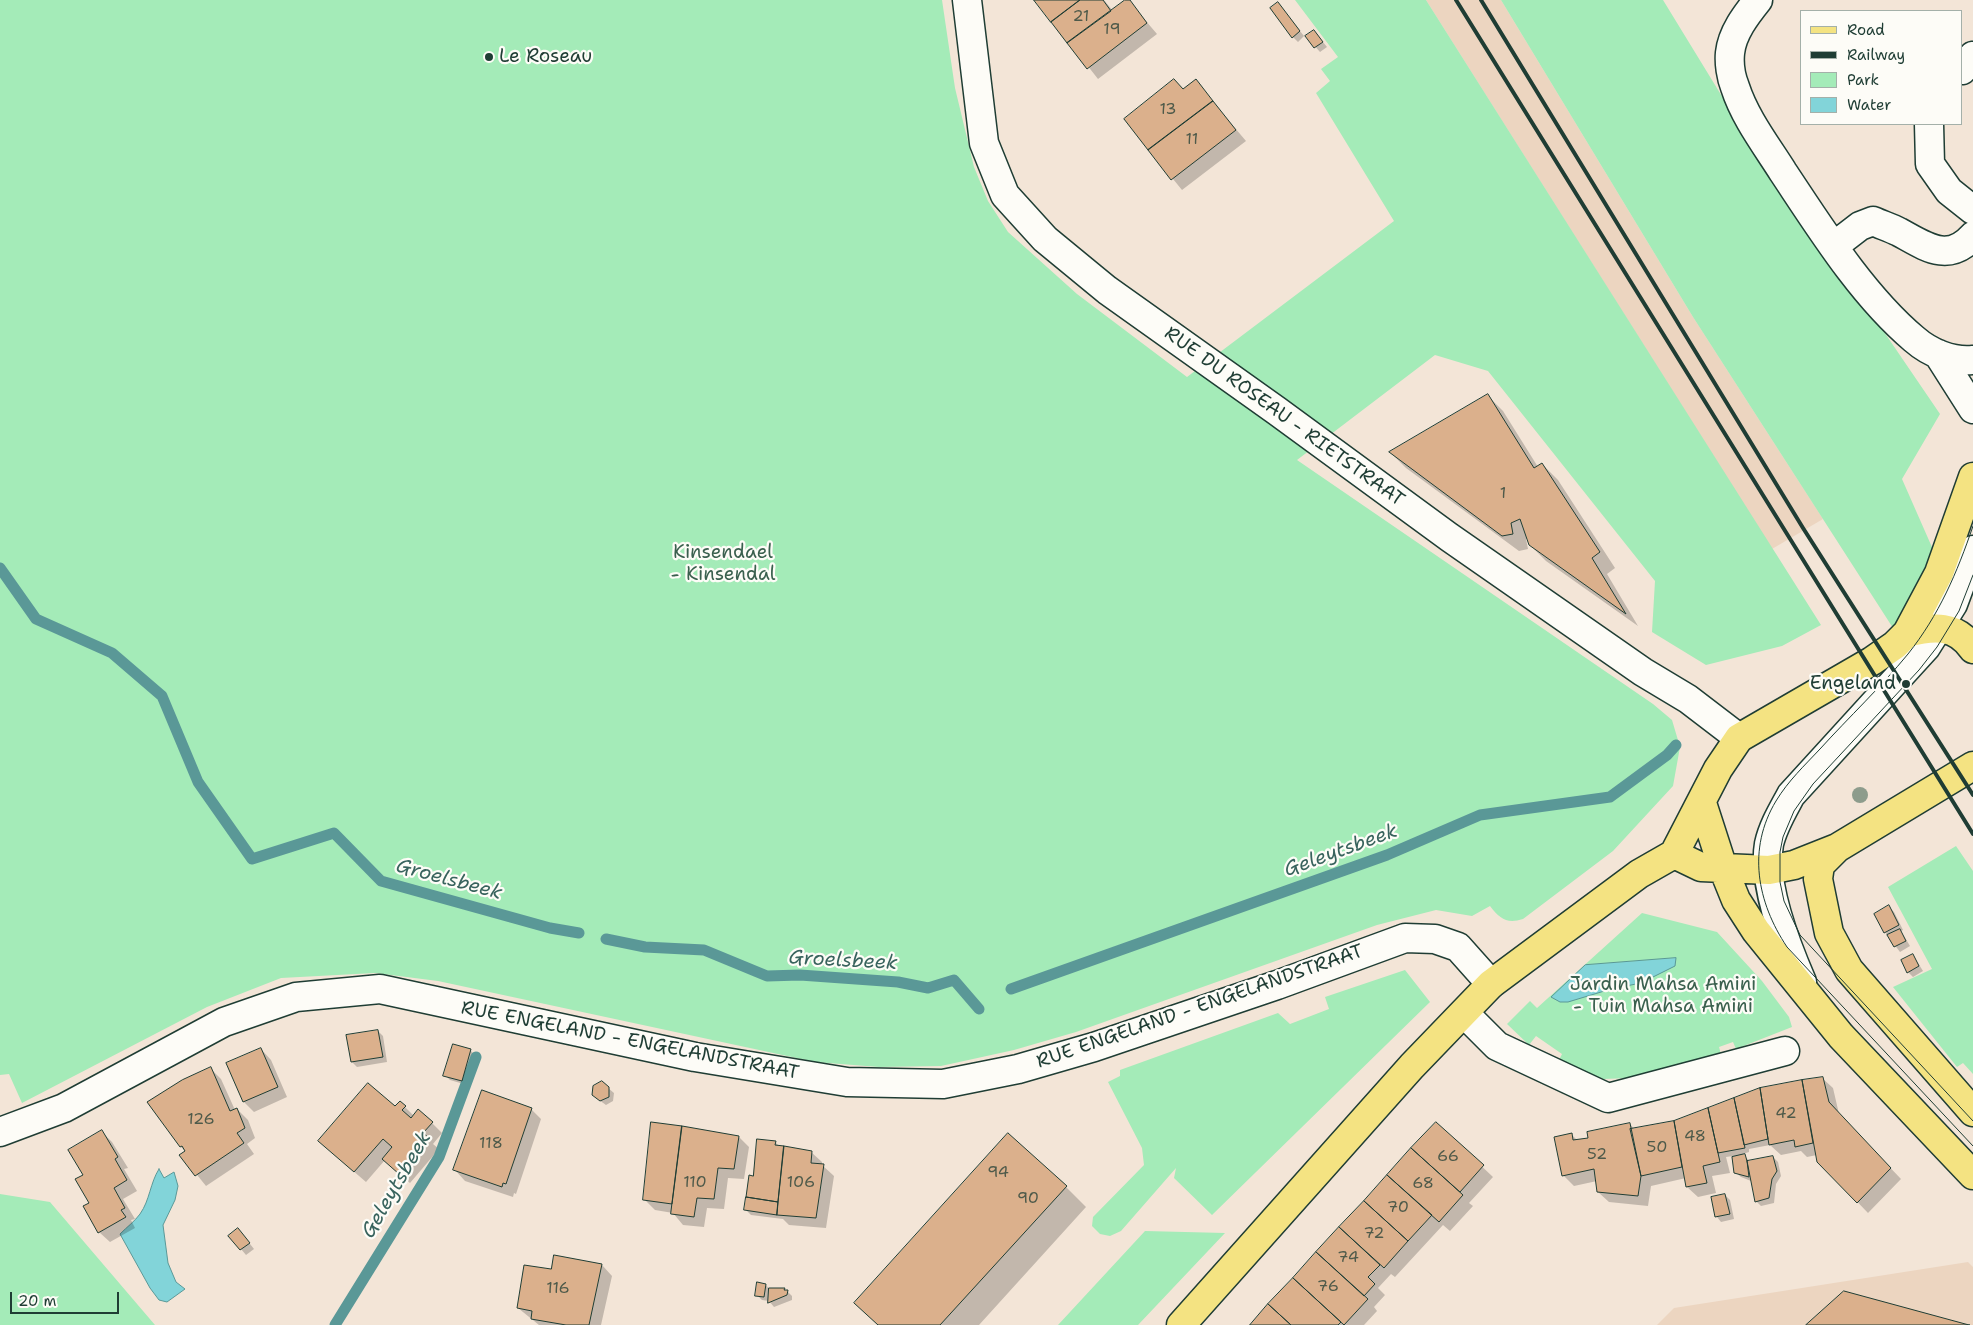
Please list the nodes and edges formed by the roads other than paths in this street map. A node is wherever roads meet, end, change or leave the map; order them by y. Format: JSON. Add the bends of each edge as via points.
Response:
{"nodes":[{"id":1,"x":967,"y":0,"type":"edge"},
{"id":2,"x":1758,"y":0,"type":"edge"},
{"id":3,"x":1973,"y":56,"type":"edge"},
{"id":4,"x":1963,"y":69,"type":"edge"},
{"id":5,"x":1929,"y":125,"type":"edge"},
{"id":6,"x":1973,"y":210,"type":"edge"},
{"id":7,"x":1973,"y":236,"type":"edge"},
{"id":8,"x":1834,"y":246,"type":"junction"},
{"id":9,"x":1938,"y":354,"type":"junction"},
{"id":10,"x":1973,"y":360,"type":"edge"},
{"id":11,"x":1973,"y":409,"type":"edge"},
{"id":12,"x":1973,"y":477,"type":"edge"},
{"id":13,"x":1973,"y":550,"type":"edge"},
{"id":14,"x":1960,"y":588,"type":"junction"},
{"id":15,"x":1939,"y":627,"type":"junction"},
{"id":16,"x":1907,"y":633,"type":"junction"},
{"id":17,"x":1972,"y":640,"type":"edge"},
{"id":18,"x":1739,"y":738,"type":"junction"},
{"id":19,"x":1973,"y":766,"type":"edge"},
{"id":20,"x":1702,"y":803,"type":"junction"},
{"id":21,"x":1837,"y":848,"type":"junction"},
{"id":22,"x":1674,"y":854,"type":"junction"},
{"id":23,"x":1723,"y":868,"type":"junction"},
{"id":24,"x":1769,"y":870,"type":"junction"},
{"id":25,"x":1491,"y":984,"type":"junction"},
{"id":26,"x":1807,"y":994,"type":"junction"},
{"id":27,"x":1464,"y":1013,"type":"junction"},
{"id":28,"x":1785,"y":1051,"type":"dead end"},
{"id":29,"x":1973,"y":1112,"type":"edge"},
{"id":30,"x":0,"y":1132,"type":"edge"},
{"id":31,"x":1973,"y":1175,"type":"edge"},
{"id":32,"x":1181,"y":1325,"type":"edge"}],
"edges":[{"from":1,"to":18,"type":"street","name":"RUE DU ROSEAU - RIETSTRAAT","via":[[984,143],[1006,195],[1045,239],[1107,290],[1449,537],[1643,672],[1688,699]]},
{"from":2,"to":8,"type":"street","via":[[1734,36],[1730,53],[1734,86],[1758,134]]},
{"from":3,"to":4,"type":"street"},
{"from":5,"to":6,"type":"street","via":[[1930,164],[1949,190]]},
{"from":7,"to":8,"type":"street","via":[[1947,251],[1923,247],[1873,221],[1860,226]]},
{"from":8,"to":9,"type":"street","via":[[1862,283],[1913,339]]},
{"from":9,"to":10,"type":"street"},
{"from":9,"to":11,"type":"street"},
{"from":12,"to":16,"type":"main road","via":[[1939,573]]},
{"from":13,"to":14,"type":"street"},
{"from":14,"to":15,"type":"street"},
{"from":14,"to":17,"type":"street","via":[[1959,611]]},
{"from":15,"to":16,"type":"main road"},
{"from":15,"to":17,"type":"main road"},
{"from":15,"to":24,"type":"street","via":[[1914,662],[1791,795],[1771,838]]},
{"from":16,"to":18,"type":"main road","via":[[1872,661]]},
{"from":18,"to":20,"type":"main road","via":[[1718,769]]},
{"from":19,"to":21,"type":"main road"},
{"from":20,"to":22,"type":"main road"},
{"from":20,"to":23,"type":"main road"},
{"from":21,"to":24,"type":"main road","via":[[1794,865]]},
{"from":21,"to":29,"type":"main road","via":[[1820,864],[1818,879],[1829,933],[1849,970]]},
{"from":22,"to":23,"type":"main road","via":[[1701,867]]},
{"from":22,"to":25,"type":"main road","via":[[1639,874]]},
{"from":23,"to":24,"type":"main road"},
{"from":23,"to":26,"type":"main road","via":[[1736,900]]},
{"from":24,"to":26,"type":"street","via":[[1773,903]]},
{"from":25,"to":27,"type":"main road"},
{"from":25,"to":30,"type":"street","name":"RUE ENGELAND - ENGELANDSTRAAT","via":[[1458,947],[1434,939],[1405,938],[1094,1047],[943,1084],[847,1082],[695,1058],[380,989],[296,997],[224,1022],[64,1108]]},
{"from":26,"to":31,"type":"main road","via":[[1841,1036]]},
{"from":27,"to":28,"type":"street","via":[[1497,1046],[1608,1098]]},
{"from":27,"to":32,"type":"main road","via":[[1412,1066]]}]}
